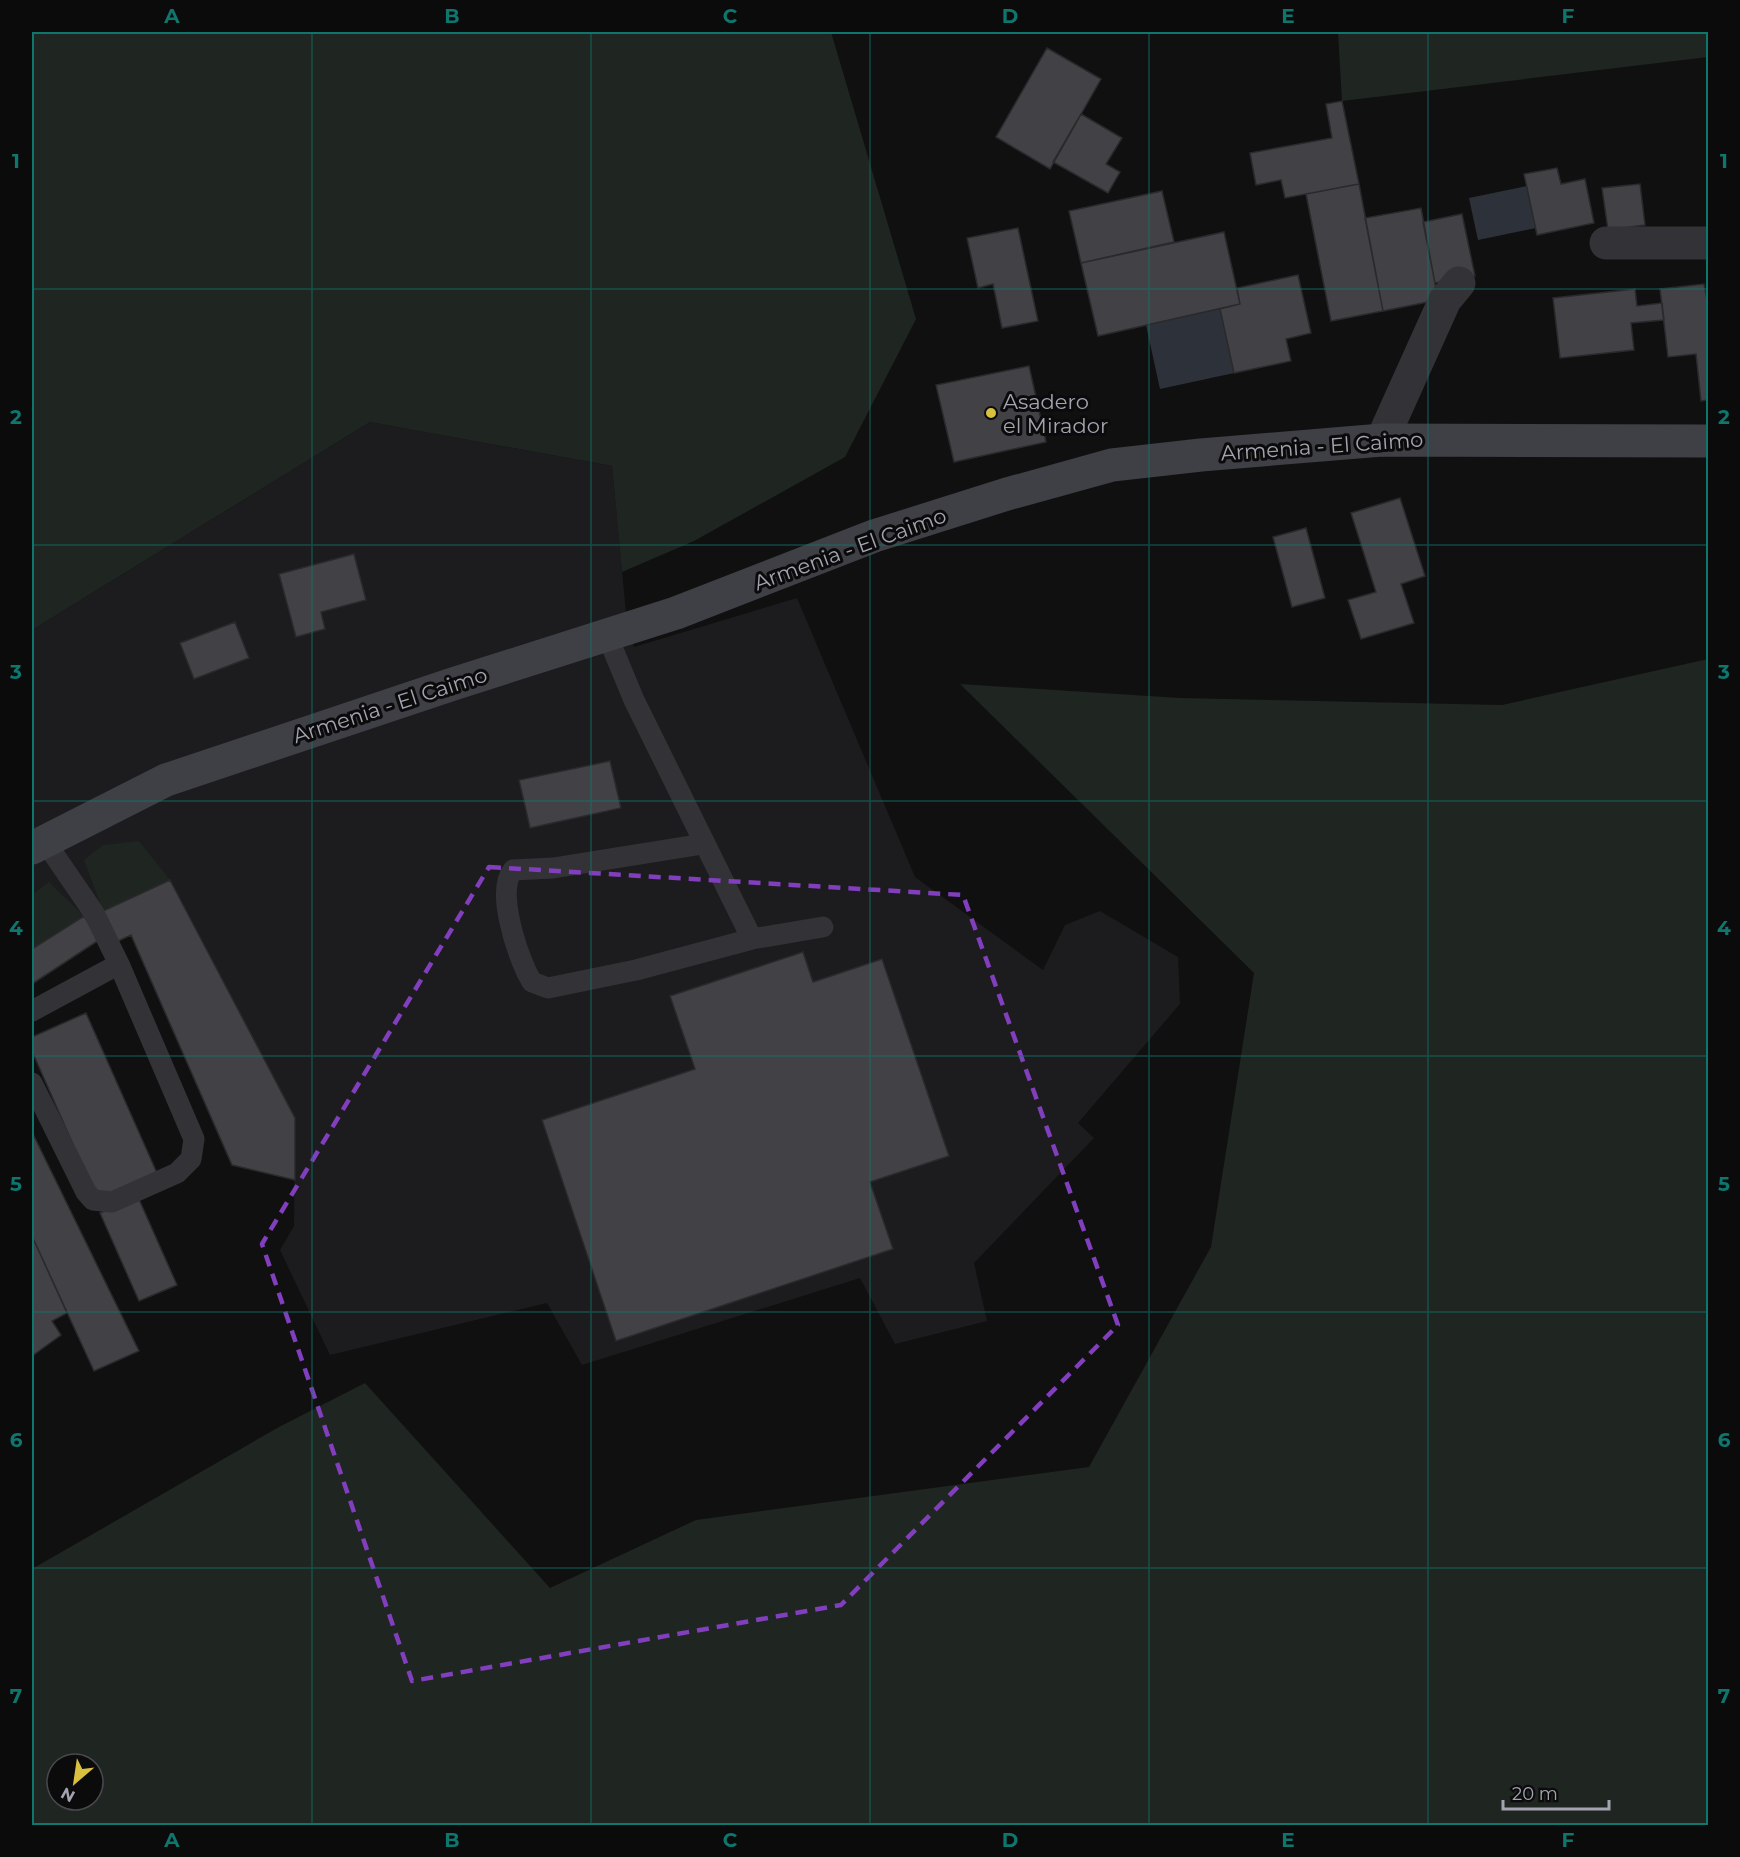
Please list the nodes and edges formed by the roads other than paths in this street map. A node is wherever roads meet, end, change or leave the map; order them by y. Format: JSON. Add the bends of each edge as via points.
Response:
{"nodes":[{"id":1,"x":1606,"y":243,"type":"dead end"},
{"id":2,"x":1708,"y":243,"type":"edge"},
{"id":3,"x":1459,"y":282,"type":"dead end"},
{"id":4,"x":1382,"y":440,"type":"junction"},
{"id":5,"x":1708,"y":441,"type":"edge"},
{"id":6,"x":607,"y":635,"type":"junction"},
{"id":7,"x":38,"y":844,"type":"edge"},
{"id":8,"x":703,"y":844,"type":"junction"},
{"id":9,"x":823,"y":927,"type":"dead end"},
{"id":10,"x":752,"y":939,"type":"junction"},
{"id":11,"x":119,"y":964,"type":"junction"},
{"id":12,"x":32,"y":1011,"type":"edge"},
{"id":13,"x":32,"y":1083,"type":"edge"}],
"edges":[{"from":1,"to":2,"type":"street"},
{"from":3,"to":4,"type":"street","via":[[1446,300]]},
{"from":4,"to":5,"type":"main road","name":"Armenia - El Caimo"},
{"from":4,"to":6,"type":"main road","name":"Armenia - El Caimo","via":[[1112,465],[874,536],[676,613]]},
{"from":6,"to":7,"type":"main road","name":"Armenia - El Caimo","via":[[166,780]]},
{"from":6,"to":8,"type":"lane"},
{"from":7,"to":11,"type":"lane","via":[[94,913]]},
{"from":8,"to":10,"type":"lane"},
{"from":8,"to":10,"type":"lane","via":[[554,868],[513,870],[506,878],[504,895],[527,973],[532,982],[548,988],[636,970]]},
{"from":9,"to":10,"type":"lane"},
{"from":11,"to":12,"type":"lane"},
{"from":11,"to":13,"type":"lane","via":[[194,1139],[190,1159],[177,1173],[112,1202],[93,1200]]}]}
